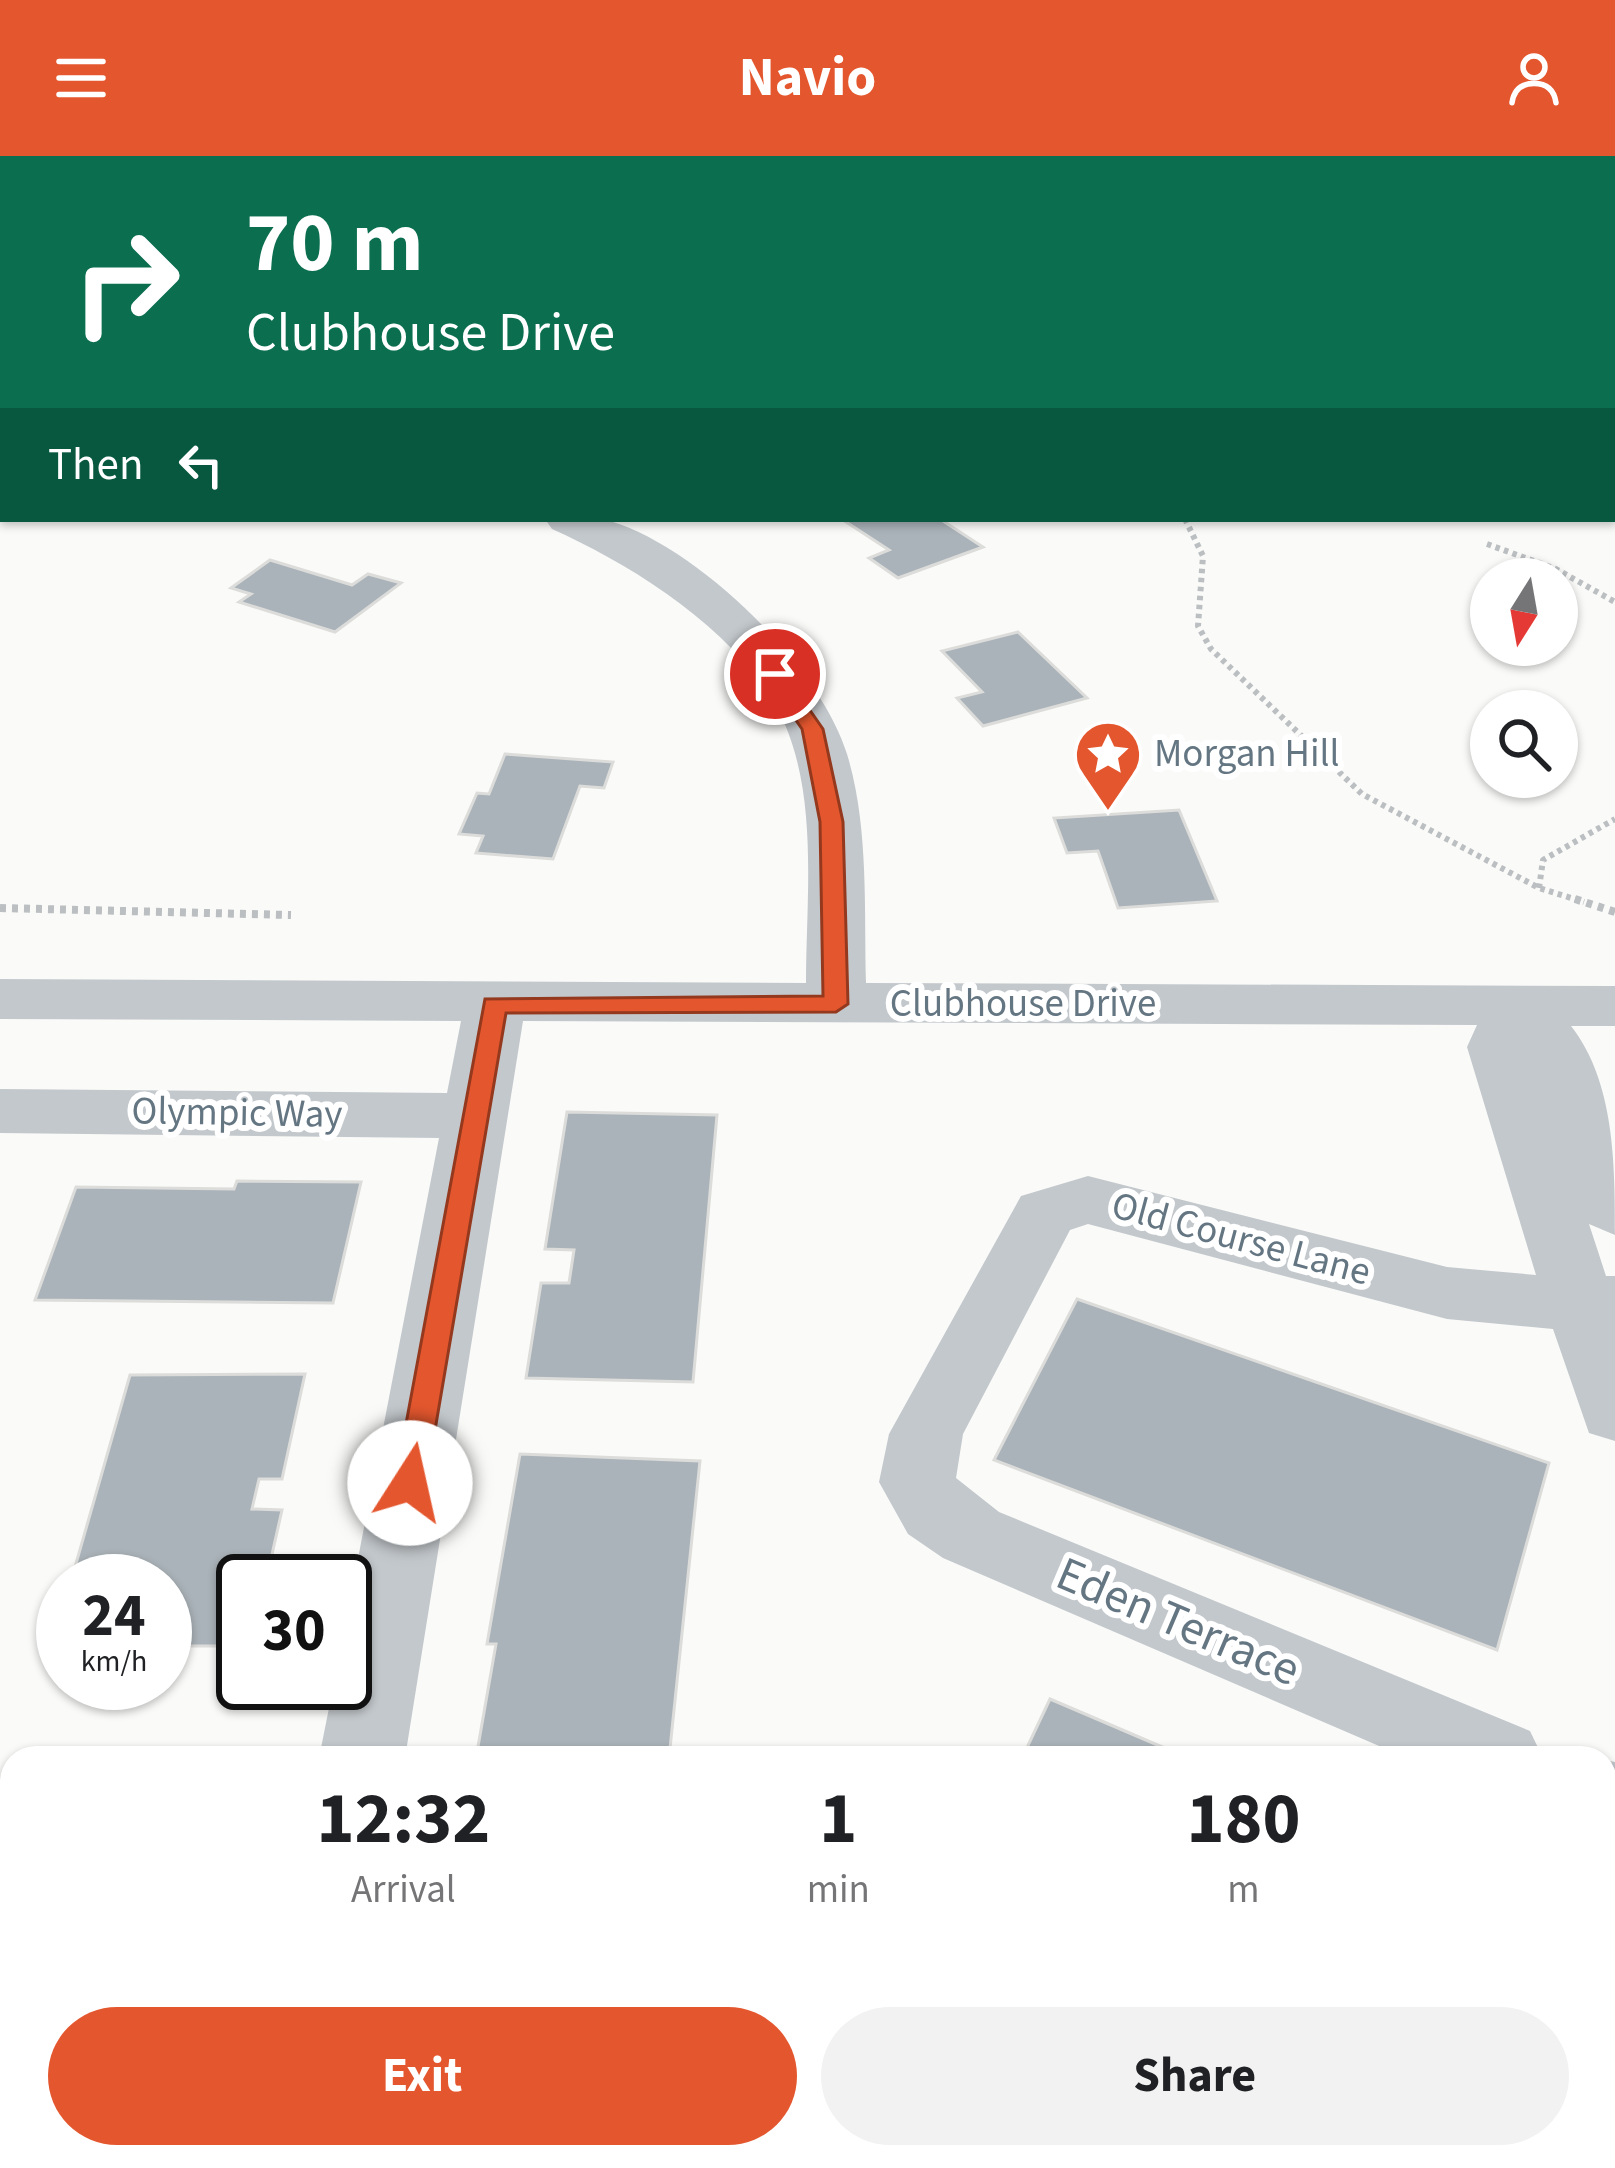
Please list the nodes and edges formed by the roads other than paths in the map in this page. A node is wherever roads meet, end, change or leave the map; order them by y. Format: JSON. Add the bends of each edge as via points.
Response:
{"nodes":[{"id":1,"x":575,"y":522,"type":"edge"},
{"id":2,"x":0,"y":1000,"type":"edge"},
{"id":3,"x":836,"y":1004,"type":"junction"},
{"id":4,"x":494,"y":1005,"type":"junction"},
{"id":5,"x":1516,"y":1005,"type":"junction"},
{"id":6,"x":1615,"y":1006,"type":"edge"},
{"id":7,"x":0,"y":1111,"type":"edge"},
{"id":8,"x":475,"y":1116,"type":"junction"},
{"id":9,"x":1615,"y":1211,"type":"edge"},
{"id":10,"x":1597,"y":1304,"type":"edge"},
{"id":11,"x":1615,"y":1412,"type":"edge"},
{"id":12,"x":926,"y":1434,"type":"joint"},
{"id":13,"x":364,"y":1746,"type":"edge"},
{"id":14,"x":1472,"y":1746,"type":"edge"}],
"edges":[{"from":1,"to":3,"type":"street","via":[[697,587],[755,647],[813,729],[831,822]]},
{"from":2,"to":4,"type":"street","name":"Clubhouse Drive"},
{"from":3,"to":4,"type":"street","name":"Clubhouse Drive"},
{"from":3,"to":5,"type":"street","name":"Clubhouse Drive"},
{"from":4,"to":8,"type":"street"},
{"from":5,"to":6,"type":"street","name":"Clubhouse Drive"},
{"from":5,"to":9,"type":"street","via":[[1558,1048]]},
{"from":5,"to":10,"type":"street","via":[[1498,1047]]},
{"from":7,"to":8,"type":"street","name":"Olympic Way"},
{"from":8,"to":13,"type":"street"},
{"from":10,"to":11,"type":"street"},
{"from":10,"to":12,"type":"street","name":"Old Course Lane","via":[[1447,1293],[1088,1200],[1045,1214]]},
{"from":12,"to":14,"type":"street","name":"Eden Terrace","via":[[917,1481],[935,1510],[971,1535]]}]}
